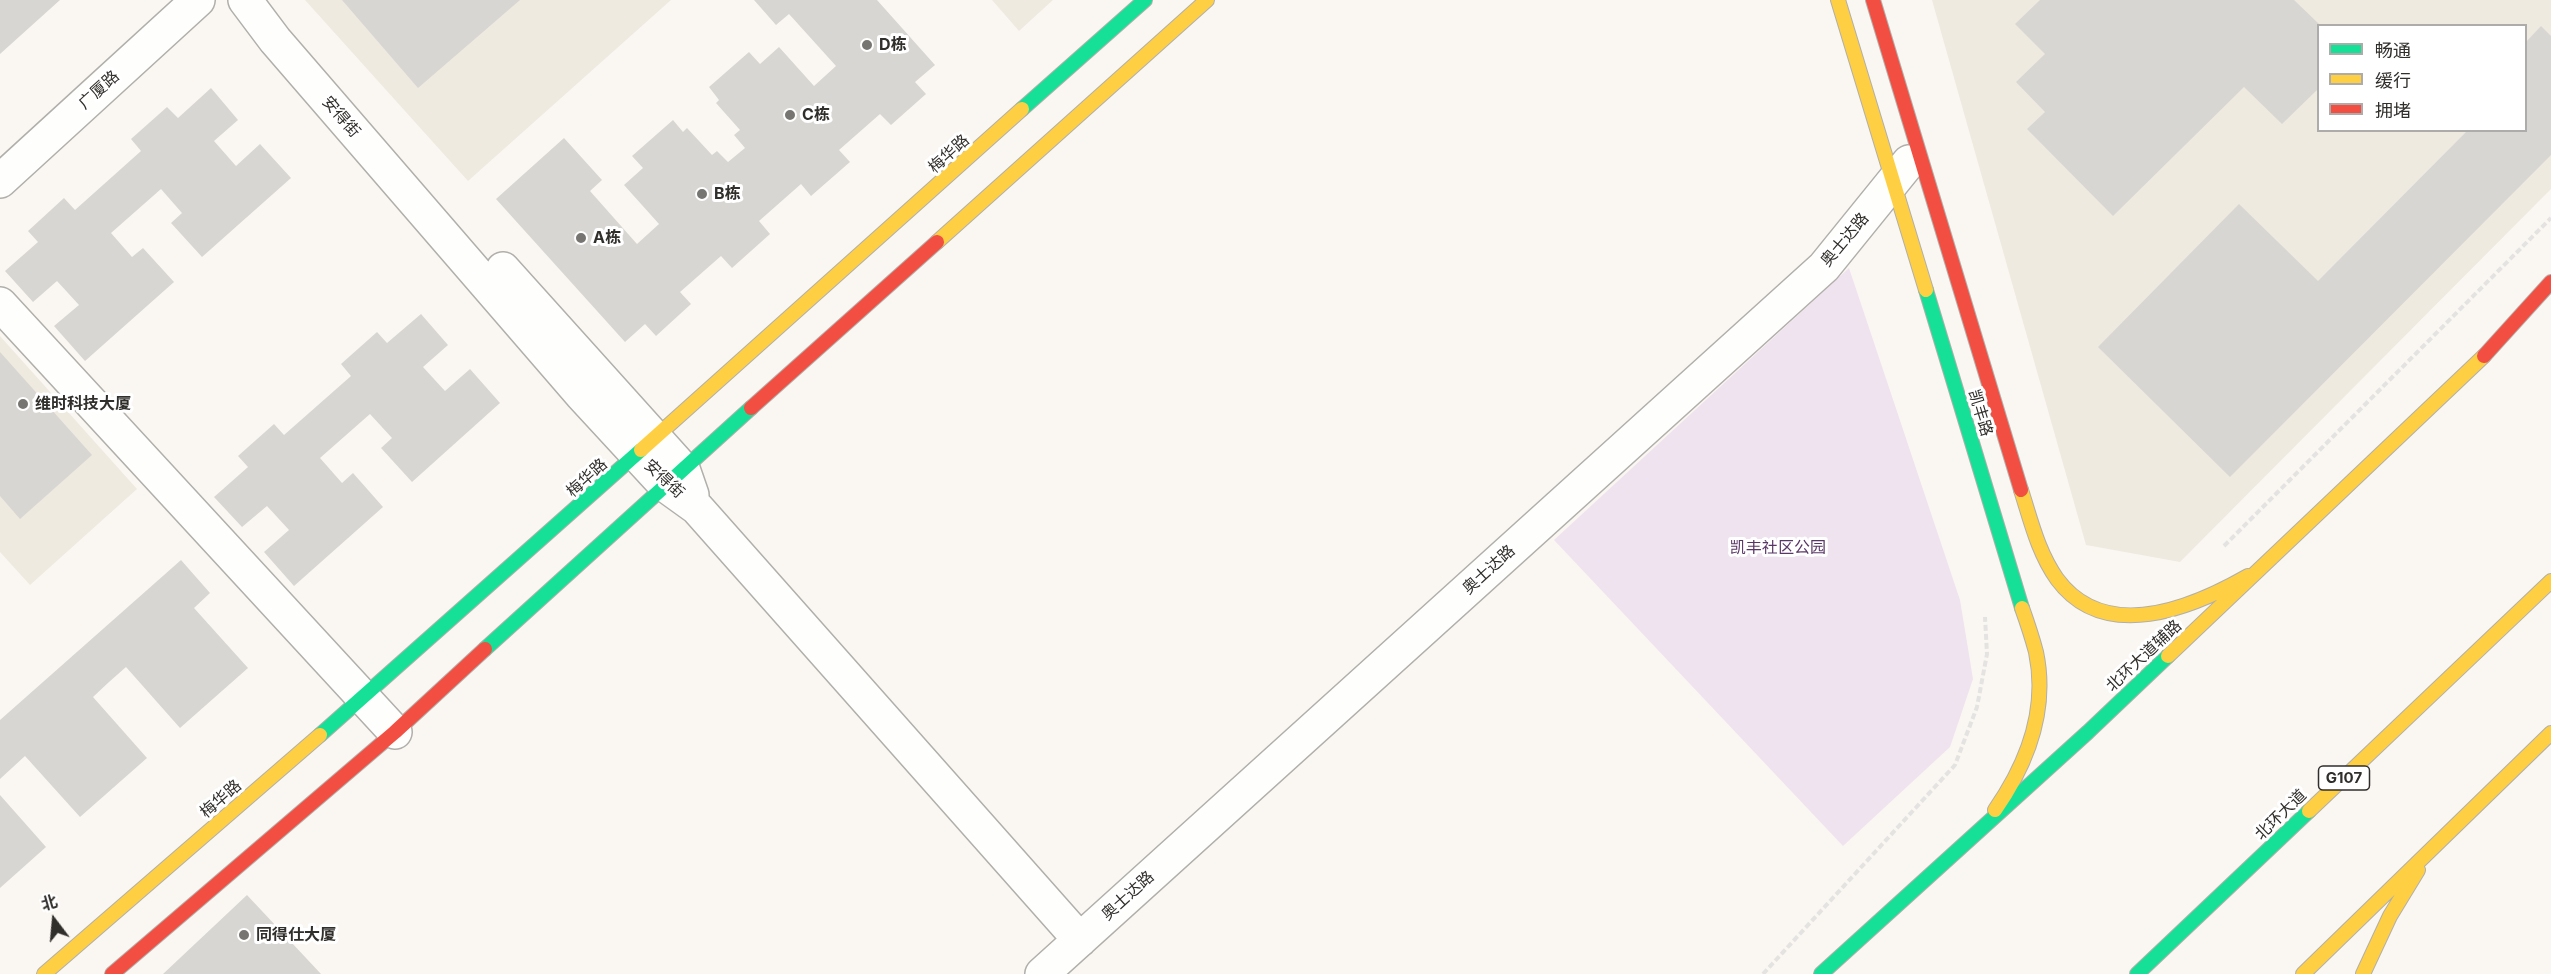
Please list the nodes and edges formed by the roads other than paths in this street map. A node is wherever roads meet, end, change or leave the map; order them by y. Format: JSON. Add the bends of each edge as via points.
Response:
{"nodes":[{"id":1,"x":198,"y":0,"type":"edge"},
{"id":2,"x":245,"y":0,"type":"edge"},
{"id":3,"x":271,"y":0,"type":"edge"},
{"id":4,"x":1145,"y":0,"type":"edge"},
{"id":5,"x":1207,"y":0,"type":"edge"},
{"id":6,"x":1838,"y":0,"type":"edge"},
{"id":7,"x":1873,"y":0,"type":"edge"},
{"id":8,"x":1918,"y":150,"type":"junction"},
{"id":9,"x":0,"y":181,"type":"edge"},
{"id":10,"x":1893,"y":182,"type":"junction"},
{"id":11,"x":2551,"y":282,"type":"edge"},
{"id":12,"x":0,"y":304,"type":"edge"},
{"id":13,"x":647,"y":447,"type":"junction"},
{"id":14,"x":674,"y":477,"type":"junction"},
{"id":15,"x":2265,"y":566,"type":"junction"},
{"id":16,"x":2551,"y":581,"type":"edge"},
{"id":17,"x":363,"y":698,"type":"junction"},
{"id":18,"x":395,"y":732,"type":"junction"},
{"id":19,"x":2551,"y":733,"type":"edge"},
{"id":20,"x":2551,"y":747,"type":"edge"},
{"id":21,"x":2496,"y":785,"type":"junction"},
{"id":22,"x":1981,"y":829,"type":"junction"},
{"id":23,"x":2425,"y":857,"type":"junction"},
{"id":24,"x":1080,"y":940,"type":"junction"},
{"id":25,"x":44,"y":974,"type":"edge"},
{"id":26,"x":112,"y":974,"type":"edge"},
{"id":27,"x":1042,"y":974,"type":"edge"},
{"id":28,"x":1821,"y":974,"type":"edge"},
{"id":29,"x":2137,"y":974,"type":"edge"},
{"id":30,"x":2304,"y":974,"type":"edge"},
{"id":31,"x":2363,"y":974,"type":"edge"}],
"edges":[{"from":1,"to":9,"type":"street","name":"广厦路"},
{"from":2,"to":13,"type":"street","name":"安得街","via":[[275,40],[581,394]]},
{"from":3,"to":13,"type":"street","name":"安得街","via":[[505,271]]},
{"from":4,"to":13,"type":"main road","name":"梅华路"},
{"from":5,"to":14,"type":"main road"},
{"from":6,"to":10,"type":"main road","name":"凯丰路"},
{"from":7,"to":8,"type":"main road","name":"凯丰路"},
{"from":8,"to":10,"type":"street","name":"奥士达路"},
{"from":8,"to":15,"type":"main road","name":"凯丰路","via":[[2038,545],[2066,589],[2085,602],[2130,616],[2168,610],[2212,594]]},
{"from":10,"to":22,"type":"main road","name":"凯丰路","via":[[2036,653],[2037,726],[2028,756],[2012,788]]},
{"from":10,"to":24,"type":"street","name":"奥士达路","via":[[1824,267]]},
{"from":11,"to":15,"type":"main road","name":"北环大道辅路","via":[[2484,356]]},
{"from":12,"to":17,"type":"street"},
{"from":13,"to":14,"type":"street","name":"安得街"},
{"from":13,"to":17,"type":"main road","name":"梅华路"},
{"from":14,"to":18,"type":"main road"},
{"from":14,"to":24,"type":"street","name":"安得街","via":[[697,508]]},
{"from":15,"to":22,"type":"main road","name":"北环大道辅路"},
{"from":16,"to":29,"type":"main road","name":"北环大道","number":"G107"},
{"from":17,"to":18,"type":"street"},
{"from":17,"to":25,"type":"main road","name":"梅华路"},
{"from":18,"to":26,"type":"main road"},
{"from":19,"to":21,"type":"main road"},
{"from":20,"to":21,"type":"main road"},
{"from":21,"to":23,"type":"main road"},
{"from":22,"to":28,"type":"main road","name":"北环大道辅路"},
{"from":23,"to":30,"type":"main road"},
{"from":23,"to":31,"type":"main road","via":[[2390,916]]},
{"from":24,"to":27,"type":"street","name":"奥士达路"}]}
